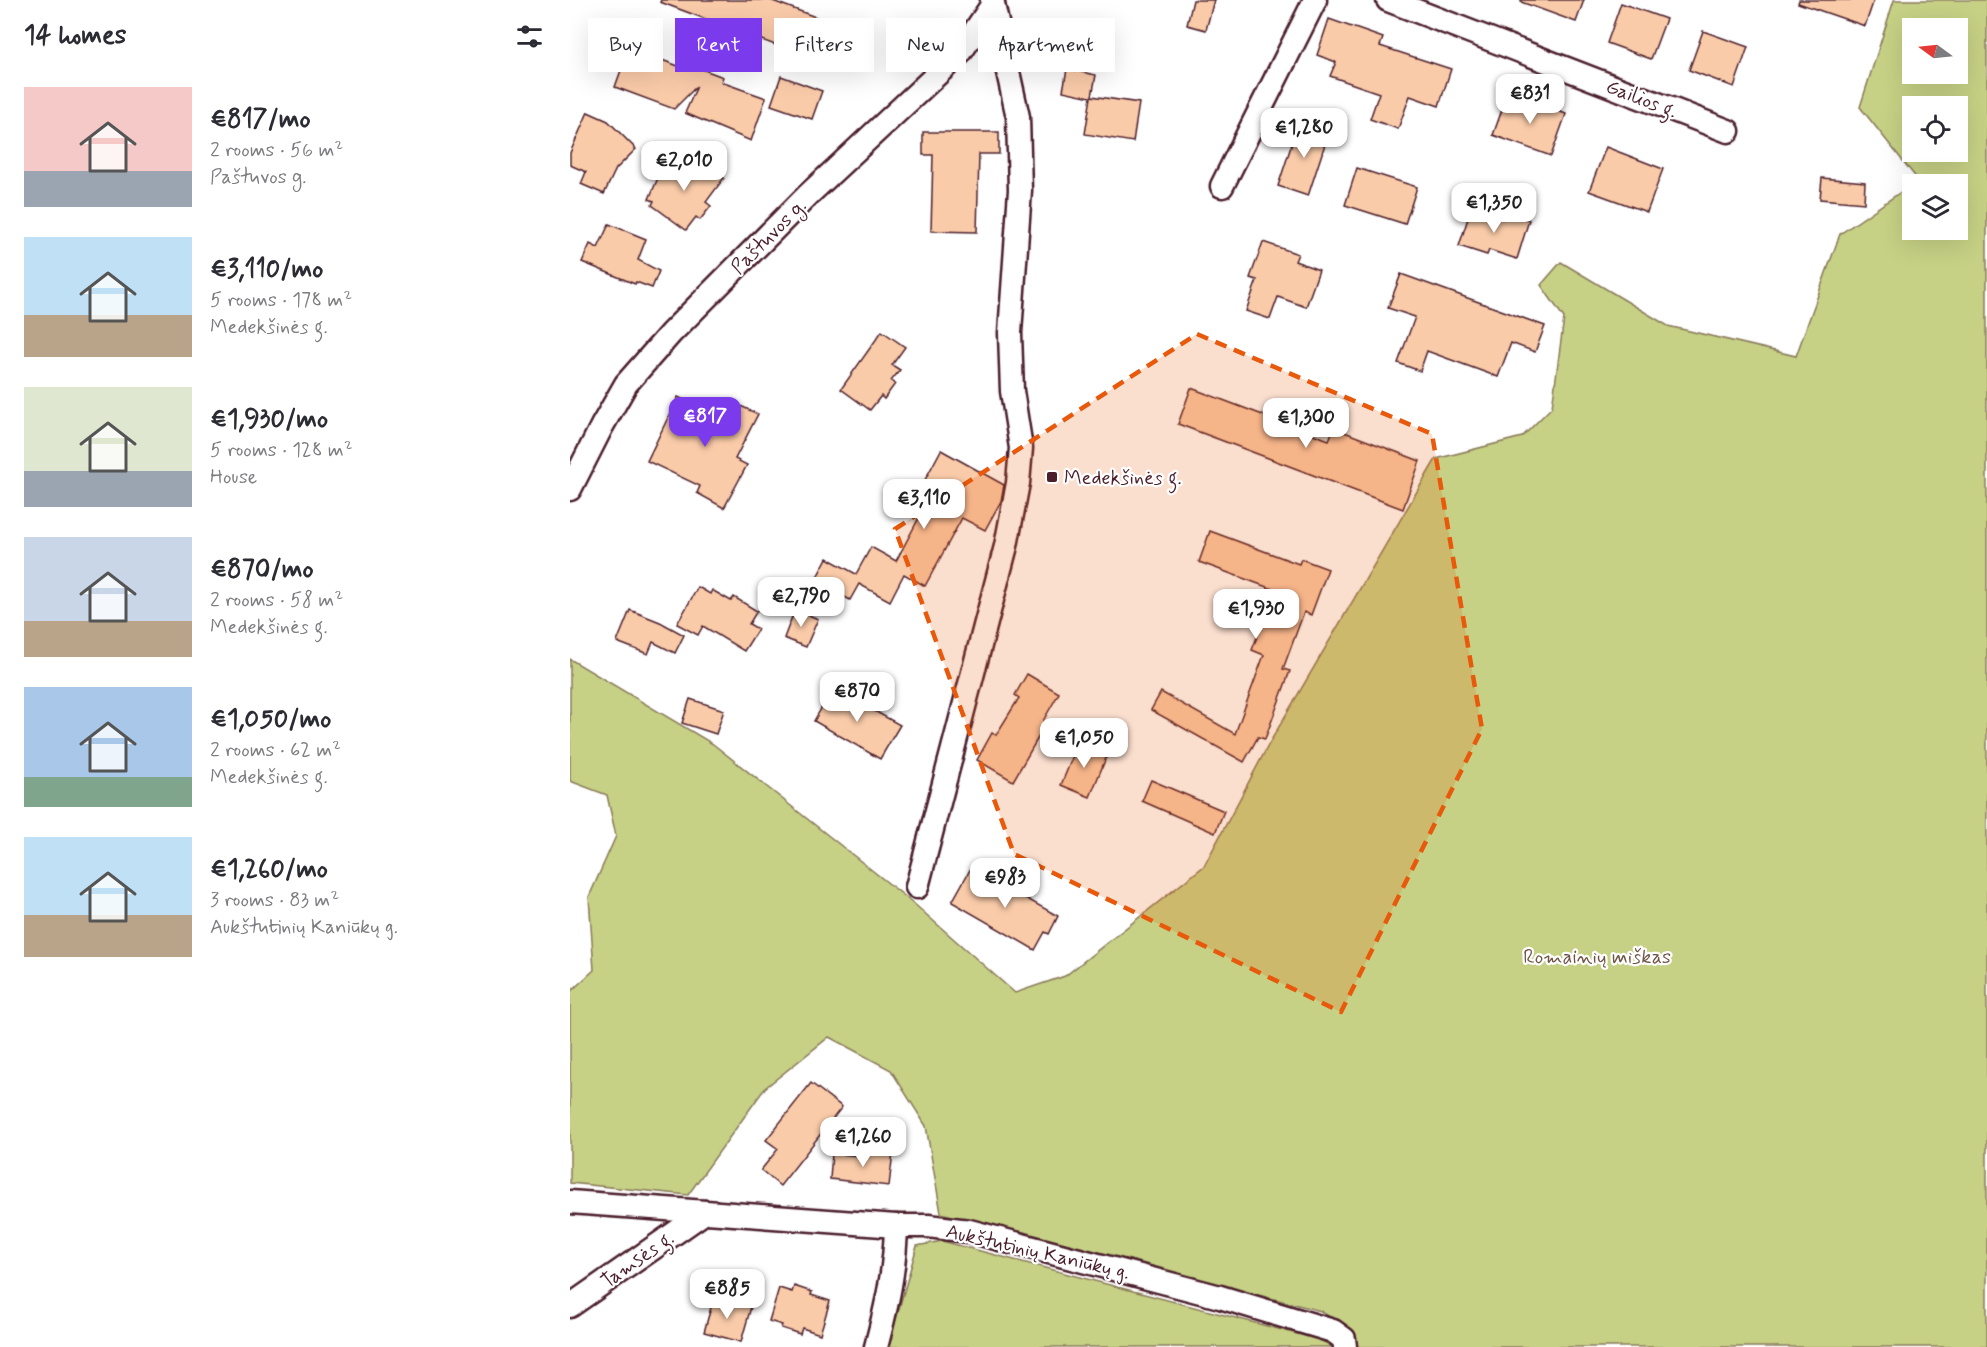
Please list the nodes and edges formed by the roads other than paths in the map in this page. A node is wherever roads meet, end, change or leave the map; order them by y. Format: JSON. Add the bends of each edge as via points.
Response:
{"nodes":[{"id":1,"x":1315,"y":0,"type":"edge"},
{"id":2,"x":1388,"y":0,"type":"edge"},
{"id":3,"x":992,"y":2,"type":"edge"},
{"id":4,"x":1728,"y":131,"type":"dead end"},
{"id":5,"x":1222,"y":186,"type":"dead end"},
{"id":6,"x":570,"y":489,"type":"edge"},
{"id":7,"x":917,"y":888,"type":"dead end"},
{"id":8,"x":570,"y":1202,"type":"edge"},
{"id":9,"x":705,"y":1212,"type":"junction"},
{"id":10,"x":896,"y":1226,"type":"junction"},
{"id":11,"x":570,"y":1306,"type":"edge"},
{"id":12,"x":876,"y":1347,"type":"edge"},
{"id":13,"x":1345,"y":1347,"type":"edge"}],
"edges":[{"from":1,"to":5,"type":"street"},
{"from":2,"to":4,"type":"street","name":"Gailios g."},
{"from":3,"to":6,"type":"street","name":"Paštuvos g.","via":[[960,53],[809,194],[626,384]]},
{"from":3,"to":7,"type":"street","via":[[1018,117],[1020,190],[1010,333],[1012,391],[1021,448],[1006,546]]},
{"from":8,"to":9,"type":"street","name":"Aukštutinių Kaniūkų g."},
{"from":9,"to":10,"type":"street","name":"Aukštutinių Kaniūkų g."},
{"from":9,"to":11,"type":"street","name":"Tamsės g."},
{"from":10,"to":12,"type":"street","via":[[895,1260]]},
{"from":10,"to":13,"type":"street","name":"Aukštutinių Kaniūkų g.","via":[[969,1232],[1220,1297],[1333,1331],[1344,1339]]}]}
